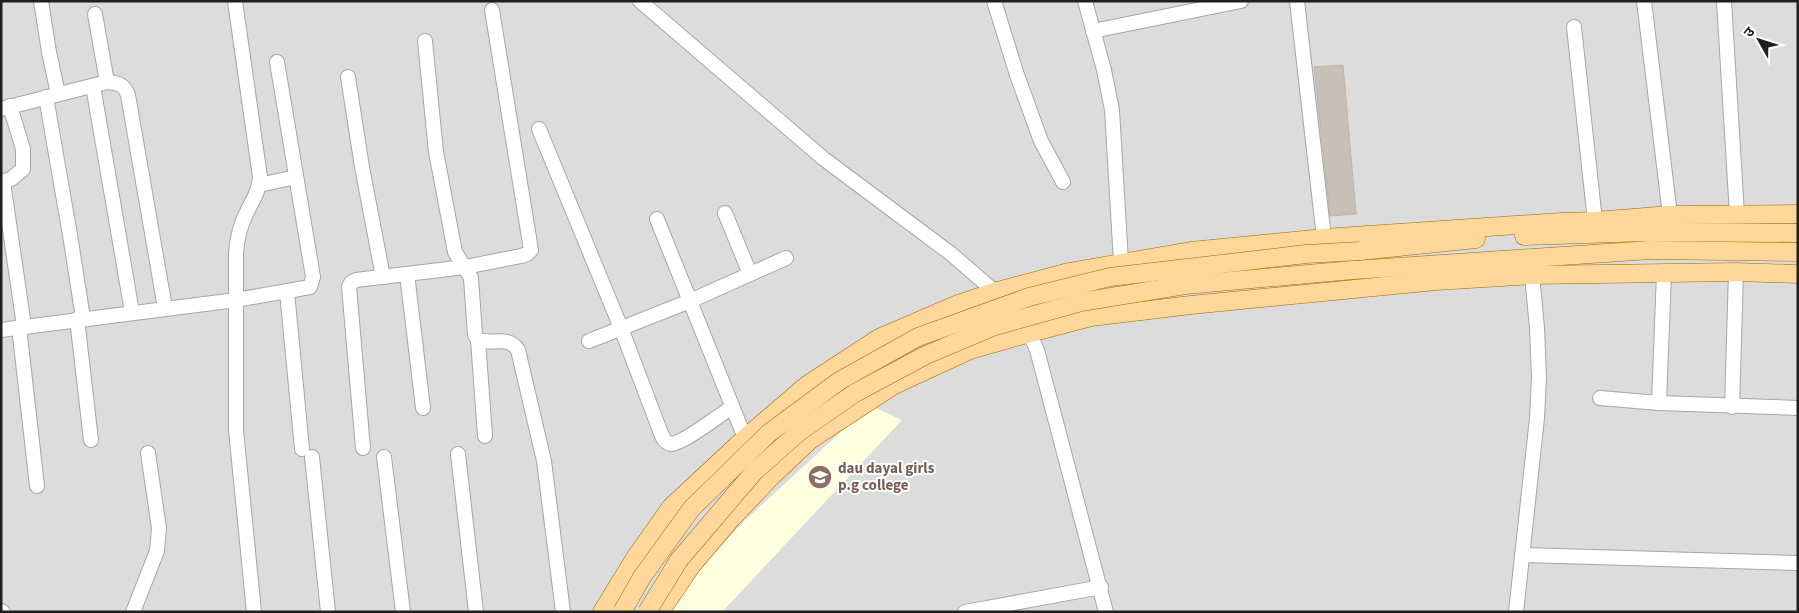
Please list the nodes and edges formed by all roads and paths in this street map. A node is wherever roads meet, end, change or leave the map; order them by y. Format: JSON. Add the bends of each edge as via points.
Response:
{"nodes":[{"id":1,"x":41,"y":1,"type":"edge"},
{"id":2,"x":235,"y":1,"type":"edge"},
{"id":3,"x":640,"y":1,"type":"edge"},
{"id":4,"x":994,"y":1,"type":"edge"},
{"id":5,"x":1084,"y":1,"type":"edge"},
{"id":6,"x":1241,"y":1,"type":"edge"},
{"id":7,"x":1297,"y":1,"type":"edge"},
{"id":8,"x":1644,"y":1,"type":"edge"},
{"id":9,"x":1724,"y":1,"type":"edge"},
{"id":10,"x":492,"y":10,"type":"dead end"},
{"id":11,"x":95,"y":14,"type":"dead end"},
{"id":12,"x":1574,"y":27,"type":"dead end"},
{"id":13,"x":1093,"y":31,"type":"junction"},
{"id":14,"x":425,"y":42,"type":"dead end"},
{"id":15,"x":277,"y":62,"type":"dead end"},
{"id":16,"x":348,"y":77,"type":"dead end"},
{"id":17,"x":107,"y":82,"type":"junction"},
{"id":18,"x":93,"y":86,"type":"junction"},
{"id":19,"x":52,"y":96,"type":"junction"},
{"id":20,"x":6,"y":107,"type":"edge"},
{"id":21,"x":539,"y":128,"type":"dead end"},
{"id":22,"x":296,"y":177,"type":"junction"},
{"id":23,"x":2,"y":182,"type":"edge"},
{"id":24,"x":1063,"y":182,"type":"dead end"},
{"id":25,"x":259,"y":185,"type":"junction"},
{"id":26,"x":725,"y":213,"type":"dead end"},
{"id":27,"x":1798,"y":214,"type":"edge"},
{"id":28,"x":1670,"y":215,"type":"junction"},
{"id":29,"x":1737,"y":215,"type":"junction"},
{"id":30,"x":657,"y":219,"type":"dead end"},
{"id":31,"x":1594,"y":221,"type":"junction"},
{"id":32,"x":1798,"y":233,"type":"edge"},
{"id":33,"x":1324,"y":238,"type":"junction"},
{"id":34,"x":1798,"y":252,"type":"edge"},
{"id":35,"x":786,"y":258,"type":"dead end"},
{"id":36,"x":1121,"y":262,"type":"junction"},
{"id":37,"x":465,"y":267,"type":"junction"},
{"id":38,"x":1736,"y":272,"type":"junction"},
{"id":39,"x":1664,"y":273,"type":"junction"},
{"id":40,"x":407,"y":274,"type":"junction"},
{"id":41,"x":750,"y":274,"type":"junction"},
{"id":42,"x":1798,"y":274,"type":"edge"},
{"id":43,"x":1532,"y":275,"type":"junction"},
{"id":44,"x":383,"y":277,"type":"junction"},
{"id":45,"x":287,"y":292,"type":"junction"},
{"id":46,"x":994,"y":292,"type":"junction"},
{"id":47,"x":236,"y":300,"type":"junction"},
{"id":48,"x":690,"y":301,"type":"junction"},
{"id":49,"x":165,"y":308,"type":"junction"},
{"id":50,"x":132,"y":312,"type":"junction"},
{"id":51,"x":80,"y":319,"type":"junction"},
{"id":52,"x":22,"y":327,"type":"junction"},
{"id":53,"x":621,"y":328,"type":"junction"},
{"id":54,"x":1,"y":330,"type":"edge"},
{"id":55,"x":1030,"y":333,"type":"junction"},
{"id":56,"x":478,"y":340,"type":"junction"},
{"id":57,"x":589,"y":341,"type":"dead end"},
{"id":58,"x":1600,"y":398,"type":"dead end"},
{"id":59,"x":1659,"y":403,"type":"junction"},
{"id":60,"x":1732,"y":406,"type":"junction"},
{"id":61,"x":732,"y":407,"type":"junction"},
{"id":62,"x":423,"y":408,"type":"dead end"},
{"id":63,"x":1798,"y":408,"type":"edge"},
{"id":64,"x":485,"y":436,"type":"dead end"},
{"id":65,"x":745,"y":438,"type":"junction"},
{"id":66,"x":91,"y":440,"type":"dead end"},
{"id":67,"x":363,"y":448,"type":"dead end"},
{"id":68,"x":148,"y":453,"type":"dead end"},
{"id":69,"x":458,"y":454,"type":"dead end"},
{"id":70,"x":384,"y":457,"type":"dead end"},
{"id":71,"x":37,"y":486,"type":"dead end"},
{"id":72,"x":1522,"y":555,"type":"junction"},
{"id":73,"x":1798,"y":563,"type":"edge"},
{"id":74,"x":1101,"y":587,"type":"junction"},
{"id":75,"x":1025,"y":607,"type":"edge"},
{"id":76,"x":980,"y":610,"type":"edge"},
{"id":77,"x":133,"y":612,"type":"edge"},
{"id":78,"x":254,"y":612,"type":"edge"},
{"id":79,"x":328,"y":612,"type":"edge"},
{"id":80,"x":403,"y":612,"type":"edge"},
{"id":81,"x":476,"y":612,"type":"edge"},
{"id":82,"x":563,"y":612,"type":"edge"},
{"id":83,"x":602,"y":612,"type":"edge"},
{"id":84,"x":622,"y":612,"type":"edge"},
{"id":85,"x":647,"y":612,"type":"edge"},
{"id":86,"x":660,"y":612,"type":"edge"},
{"id":87,"x":964,"y":612,"type":"edge"},
{"id":88,"x":1106,"y":612,"type":"edge"},
{"id":89,"x":1516,"y":612,"type":"edge"}],
"edges":[{"from":1,"to":19,"type":"street"},
{"from":2,"to":25,"type":"street"},
{"from":3,"to":46,"type":"street","via":[[824,159],[950,253]]},
{"from":4,"to":24,"type":"street","via":[[1041,141]]},
{"from":5,"to":13,"type":"street"},
{"from":6,"to":13,"type":"street"},
{"from":7,"to":33,"type":"street"},
{"from":8,"to":28,"type":"street"},
{"from":9,"to":29,"type":"street"},
{"from":10,"to":37,"type":"street","via":[[531,250],[521,256]]},
{"from":11,"to":17,"type":"street"},
{"from":12,"to":31,"type":"street"},
{"from":13,"to":36,"type":"street","via":[[1112,110]]},
{"from":14,"to":37,"type":"street","via":[[436,152],[455,252]]},
{"from":15,"to":22,"type":"street"},
{"from":16,"to":44,"type":"street"},
{"from":17,"to":18,"type":"street"},
{"from":17,"to":49,"type":"street","via":[[121,84],[128,95]]},
{"from":18,"to":19,"type":"street"},
{"from":18,"to":50,"type":"street"},
{"from":19,"to":20,"type":"street"},
{"from":19,"to":51,"type":"street"},
{"from":20,"to":23,"type":"street","via":[[20,137],[24,161],[18,175]]},
{"from":21,"to":53,"type":"street"},
{"from":22,"to":25,"type":"street"},
{"from":22,"to":45,"type":"street","via":[[313,283],[305,289]]},
{"from":23,"to":52,"type":"street"},
{"from":25,"to":47,"type":"street","via":[[237,243]]},
{"from":26,"to":41,"type":"street"},
{"from":27,"to":29,"type":"main road"},
{"from":28,"to":29,"type":"main road"},
{"from":28,"to":31,"type":"main road"},
{"from":30,"to":48,"type":"street"},
{"from":31,"to":33,"type":"main road"},
{"from":32,"to":84,"type":"main road","bridge":true,"via":[[1648,232],[1507,236],[1306,254],[1110,277],[1029,296],[918,337],[839,381],[769,433],[692,508],[642,577]]},
{"from":33,"to":36,"type":"main road","via":[[1191,251]]},
{"from":34,"to":85,"type":"main road","bridge":true,"via":[[1651,250],[1185,285],[1081,302],[995,326],[926,356],[855,394],[799,432],[754,472],[679,560]]},
{"from":35,"to":41,"type":"street"},
{"from":36,"to":46,"type":"main road"},
{"from":37,"to":40,"type":"street"},
{"from":37,"to":56,"type":"street","via":[[471,278]]},
{"from":38,"to":39,"type":"main road"},
{"from":38,"to":42,"type":"main road"},
{"from":38,"to":60,"type":"street"},
{"from":39,"to":43,"type":"main road"},
{"from":39,"to":59,"type":"street"},
{"from":40,"to":44,"type":"street"},
{"from":40,"to":62,"type":"street"},
{"from":41,"to":48,"type":"street"},
{"from":43,"to":55,"type":"main road","via":[[1191,305],[1092,317]]},
{"from":43,"to":72,"type":"street","via":[[1539,378]]},
{"from":44,"to":67,"type":"street","via":[[356,280],[349,286]]},
{"from":45,"to":47,"type":"street"},
{"from":45,"to":79,"type":"street"},
{"from":46,"to":55,"type":"street","via":[[1022,318]]},
{"from":46,"to":65,"type":"main road","via":[[879,338],[807,385]]},
{"from":47,"to":49,"type":"street"},
{"from":47,"to":78,"type":"street","via":[[236,430]]},
{"from":48,"to":53,"type":"street"},
{"from":48,"to":61,"type":"street"},
{"from":49,"to":50,"type":"street"},
{"from":50,"to":51,"type":"street"},
{"from":51,"to":52,"type":"street"},
{"from":51,"to":66,"type":"street"},
{"from":52,"to":54,"type":"street"},
{"from":52,"to":71,"type":"street"},
{"from":53,"to":57,"type":"street"},
{"from":53,"to":61,"type":"street","via":[[665,442],[681,442]]},
{"from":55,"to":74,"type":"street"},
{"from":55,"to":86,"type":"main road","via":[[970,350],[894,385],[810,440],[731,519],[692,565]]},
{"from":56,"to":64,"type":"street"},
{"from":56,"to":82,"type":"street","via":[[507,341],[514,343],[518,350],[544,461]]},
{"from":58,"to":59,"type":"street"},
{"from":59,"to":60,"type":"street"},
{"from":60,"to":63,"type":"street"},
{"from":61,"to":65,"type":"street"},
{"from":65,"to":83,"type":"main road","via":[[671,507],[634,558]]},
{"from":68,"to":77,"type":"street","via":[[159,540]]},
{"from":69,"to":81,"type":"street"},
{"from":70,"to":80,"type":"street"},
{"from":72,"to":73,"type":"street"},
{"from":72,"to":89,"type":"street"},
{"from":74,"to":75,"type":"street"},
{"from":74,"to":88,"type":"street"},
{"from":75,"to":76,"type":"street"},
{"from":76,"to":87,"type":"street"}]}
